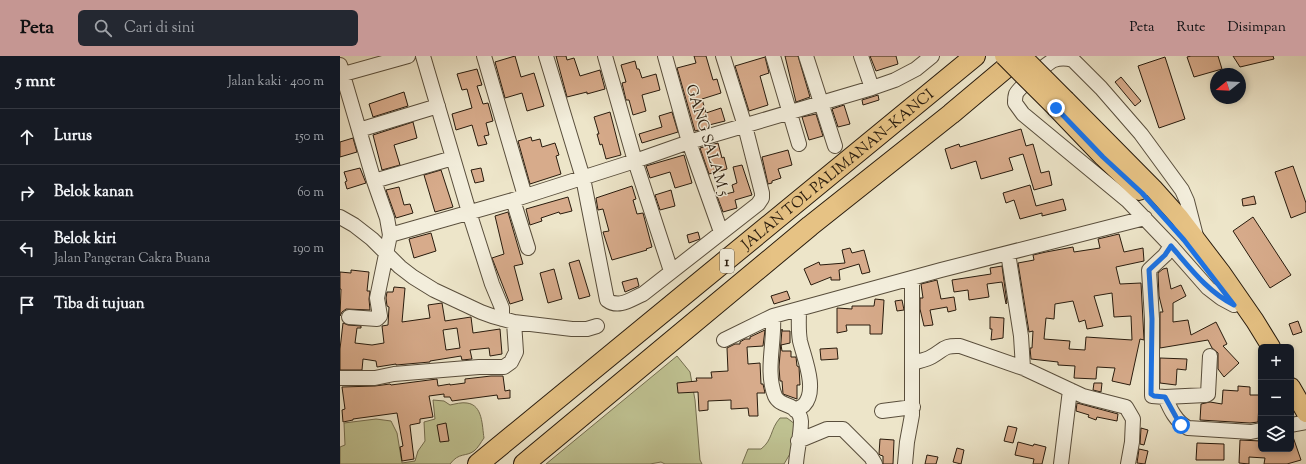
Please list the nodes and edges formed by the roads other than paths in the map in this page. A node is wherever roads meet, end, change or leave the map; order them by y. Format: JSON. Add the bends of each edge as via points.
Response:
{"nodes":[{"id":1,"x":423,"y":56,"type":"edge"},
{"id":2,"x":484,"y":56,"type":"edge"},
{"id":3,"x":546,"y":56,"type":"edge"},
{"id":4,"x":606,"y":56,"type":"edge"},
{"id":5,"x":665,"y":56,"type":"edge"},
{"id":6,"x":723,"y":56,"type":"edge"},
{"id":7,"x":773,"y":56,"type":"edge"},
{"id":8,"x":806,"y":56,"type":"edge"},
{"id":9,"x":861,"y":56,"type":"edge"},
{"id":10,"x":932,"y":56,"type":"edge"},
{"id":11,"x":975,"y":56,"type":"edge"},
{"id":12,"x":1004,"y":56,"type":"edge"},
{"id":13,"x":1021,"y":56,"type":"edge"},
{"id":14,"x":399,"y":57,"type":"edge"},
{"id":15,"x":341,"y":71,"type":"edge"},
{"id":16,"x":872,"y":88,"type":"junction"},
{"id":17,"x":822,"y":103,"type":"junction"},
{"id":18,"x":1061,"y":104,"type":"junction"},
{"id":19,"x":438,"y":106,"type":"junction"},
{"id":20,"x":790,"y":112,"type":"junction"},
{"id":21,"x":745,"y":126,"type":"junction"},
{"id":22,"x":359,"y":130,"type":"junction"},
{"id":23,"x":689,"y":142,"type":"junction"},
{"id":24,"x":799,"y":144,"type":"dead end"},
{"id":25,"x":835,"y":146,"type":"dead end"},
{"id":26,"x":453,"y":158,"type":"junction"},
{"id":27,"x":635,"y":162,"type":"junction"},
{"id":28,"x":583,"y":178,"type":"junction"},
{"id":29,"x":374,"y":181,"type":"junction"},
{"id":30,"x":519,"y":198,"type":"junction"},
{"id":31,"x":469,"y":212,"type":"junction"},
{"id":32,"x":340,"y":218,"type":"edge"},
{"id":33,"x":1145,"y":218,"type":"junction"},
{"id":34,"x":721,"y":232,"type":"junction"},
{"id":35,"x":1198,"y":241,"type":"junction"},
{"id":36,"x":388,"y":245,"type":"junction"},
{"id":37,"x":1171,"y":246,"type":"junction"},
{"id":38,"x":528,"y":248,"type":"dead end"},
{"id":39,"x":1008,"y":253,"type":"junction"},
{"id":40,"x":671,"y":271,"type":"junction"},
{"id":41,"x":912,"y":278,"type":"junction"},
{"id":42,"x":1234,"y":305,"type":"junction"},
{"id":43,"x":799,"y":309,"type":"junction"},
{"id":44,"x":505,"y":316,"type":"junction"},
{"id":45,"x":773,"y":316,"type":"junction"},
{"id":46,"x":349,"y":317,"type":"dead end"},
{"id":47,"x":597,"y":326,"type":"dead end"},
{"id":48,"x":724,"y":340,"type":"dead end"},
{"id":49,"x":1260,"y":344,"type":"edge"},
{"id":50,"x":1269,"y":344,"type":"edge"},
{"id":51,"x":1210,"y":356,"type":"dead end"},
{"id":52,"x":912,"y":363,"type":"junction"},
{"id":53,"x":1023,"y":368,"type":"junction"},
{"id":54,"x":340,"y":378,"type":"edge"},
{"id":55,"x":1070,"y":390,"type":"junction"},
{"id":56,"x":1294,"y":392,"type":"edge"},
{"id":57,"x":1165,"y":397,"type":"junction"},
{"id":58,"x":912,"y":407,"type":"junction"},
{"id":59,"x":795,"y":410,"type":"junction"},
{"id":60,"x":882,"y":410,"type":"dead end"},
{"id":61,"x":1306,"y":412,"type":"edge"},
{"id":62,"x":1306,"y":422,"type":"edge"},
{"id":63,"x":1294,"y":424,"type":"edge"},
{"id":64,"x":1258,"y":431,"type":"edge"},
{"id":65,"x":798,"y":441,"type":"junction"},
{"id":66,"x":478,"y":464,"type":"edge"},
{"id":67,"x":524,"y":464,"type":"edge"},
{"id":68,"x":796,"y":464,"type":"edge"},
{"id":69,"x":875,"y":464,"type":"edge"},
{"id":70,"x":905,"y":464,"type":"edge"},
{"id":71,"x":1060,"y":464,"type":"edge"},
{"id":72,"x":1128,"y":464,"type":"edge"}],
"edges":[{"from":1,"to":19,"type":"street"},
{"from":2,"to":30,"type":"street"},
{"from":3,"to":28,"type":"street"},
{"from":4,"to":27,"type":"street"},
{"from":5,"to":23,"type":"street","name":"GANG SALAM 5"},
{"from":6,"to":21,"type":"street"},
{"from":7,"to":20,"type":"street"},
{"from":8,"to":17,"type":"street"},
{"from":9,"to":16,"type":"street"},
{"from":10,"to":16,"type":"street","via":[[916,69]]},
{"from":11,"to":66,"type":"highway","name":"JALAN TOL PALIMANAN–KANCI","number":"1"},
{"from":12,"to":18,"type":"main road","bridge":true},
{"from":13,"to":18,"type":"main road","bridge":true},
{"from":13,"to":67,"type":"highway","name":"JALAN TOL PALIMANAN–KANCI","number":"1","via":[[810,226]]},
{"from":14,"to":15,"type":"street"},
{"from":15,"to":22,"type":"street"},
{"from":16,"to":17,"type":"street"},
{"from":17,"to":20,"type":"street"},
{"from":17,"to":25,"type":"street"},
{"from":18,"to":35,"type":"main road","via":[[1153,188]]},
{"from":18,"to":42,"type":"main road","via":[[1103,157],[1142,193],[1184,240]]},
{"from":19,"to":22,"type":"street"},
{"from":19,"to":26,"type":"street"},
{"from":20,"to":21,"type":"street"},
{"from":20,"to":24,"type":"street"},
{"from":21,"to":23,"type":"street"},
{"from":21,"to":34,"type":"street","via":[[762,198],[758,204]]},
{"from":22,"to":29,"type":"street"},
{"from":23,"to":27,"type":"street"},
{"from":23,"to":34,"type":"street","name":"GANG SALAM 5"},
{"from":26,"to":29,"type":"street"},
{"from":26,"to":31,"type":"street"},
{"from":27,"to":28,"type":"street"},
{"from":27,"to":40,"type":"street"},
{"from":28,"to":30,"type":"street"},
{"from":28,"to":40,"type":"street","via":[[607,300],[616,304],[623,303],[643,294]]},
{"from":29,"to":36,"type":"street","via":[[387,218]]},
{"from":30,"to":31,"type":"street"},
{"from":30,"to":38,"type":"street"},
{"from":31,"to":36,"type":"street"},
{"from":31,"to":44,"type":"street"},
{"from":32,"to":36,"type":"street","via":[[372,239]]},
{"from":33,"to":35,"type":"street","via":[[1127,200],[1023,114],[1015,104],[1019,90],[1048,63],[1061,58],[1072,60],[1101,88],[1141,134],[1182,190]]},
{"from":33,"to":37,"type":"street"},
{"from":33,"to":39,"type":"street"},
{"from":34,"to":40,"type":"street"},
{"from":35,"to":50,"type":"main road"},
{"from":36,"to":44,"type":"street","via":[[406,272],[434,290],[492,316]]},
{"from":36,"to":46,"type":"street","via":[[378,298],[380,316],[376,320]]},
{"from":37,"to":42,"type":"street","via":[[1208,288]]},
{"from":37,"to":57,"type":"street","via":[[1149,270],[1152,319],[1151,394]]},
{"from":39,"to":41,"type":"street"},
{"from":39,"to":53,"type":"street","via":[[1021,336]]},
{"from":41,"to":43,"type":"street"},
{"from":41,"to":52,"type":"street"},
{"from":42,"to":49,"type":"main road"},
{"from":43,"to":45,"type":"street"},
{"from":43,"to":59,"type":"street","via":[[799,332],[809,387],[808,397],[803,405]]},
{"from":44,"to":47,"type":"street","via":[[572,329]]},
{"from":44,"to":54,"type":"street","via":[[516,352],[511,362],[504,367],[394,374],[375,378]]},
{"from":45,"to":48,"type":"street"},
{"from":45,"to":59,"type":"street","via":[[770,369],[775,396],[778,401]]},
{"from":51,"to":57,"type":"street","via":[[1208,394]]},
{"from":52,"to":53,"type":"street","via":[[929,358],[942,348],[960,346]]},
{"from":52,"to":58,"type":"street"},
{"from":53,"to":55,"type":"street"},
{"from":55,"to":71,"type":"street"},
{"from":55,"to":72,"type":"street","via":[[1126,407],[1134,419]]},
{"from":56,"to":61,"type":"main road"},
{"from":57,"to":64,"type":"street","via":[[1181,425],[1188,428]]},
{"from":58,"to":60,"type":"street"},
{"from":58,"to":70,"type":"street"},
{"from":59,"to":65,"type":"street","via":[[801,420]]},
{"from":62,"to":63,"type":"street"},
{"from":65,"to":68,"type":"street"},
{"from":65,"to":69,"type":"street","via":[[827,429],[843,429]]}]}
